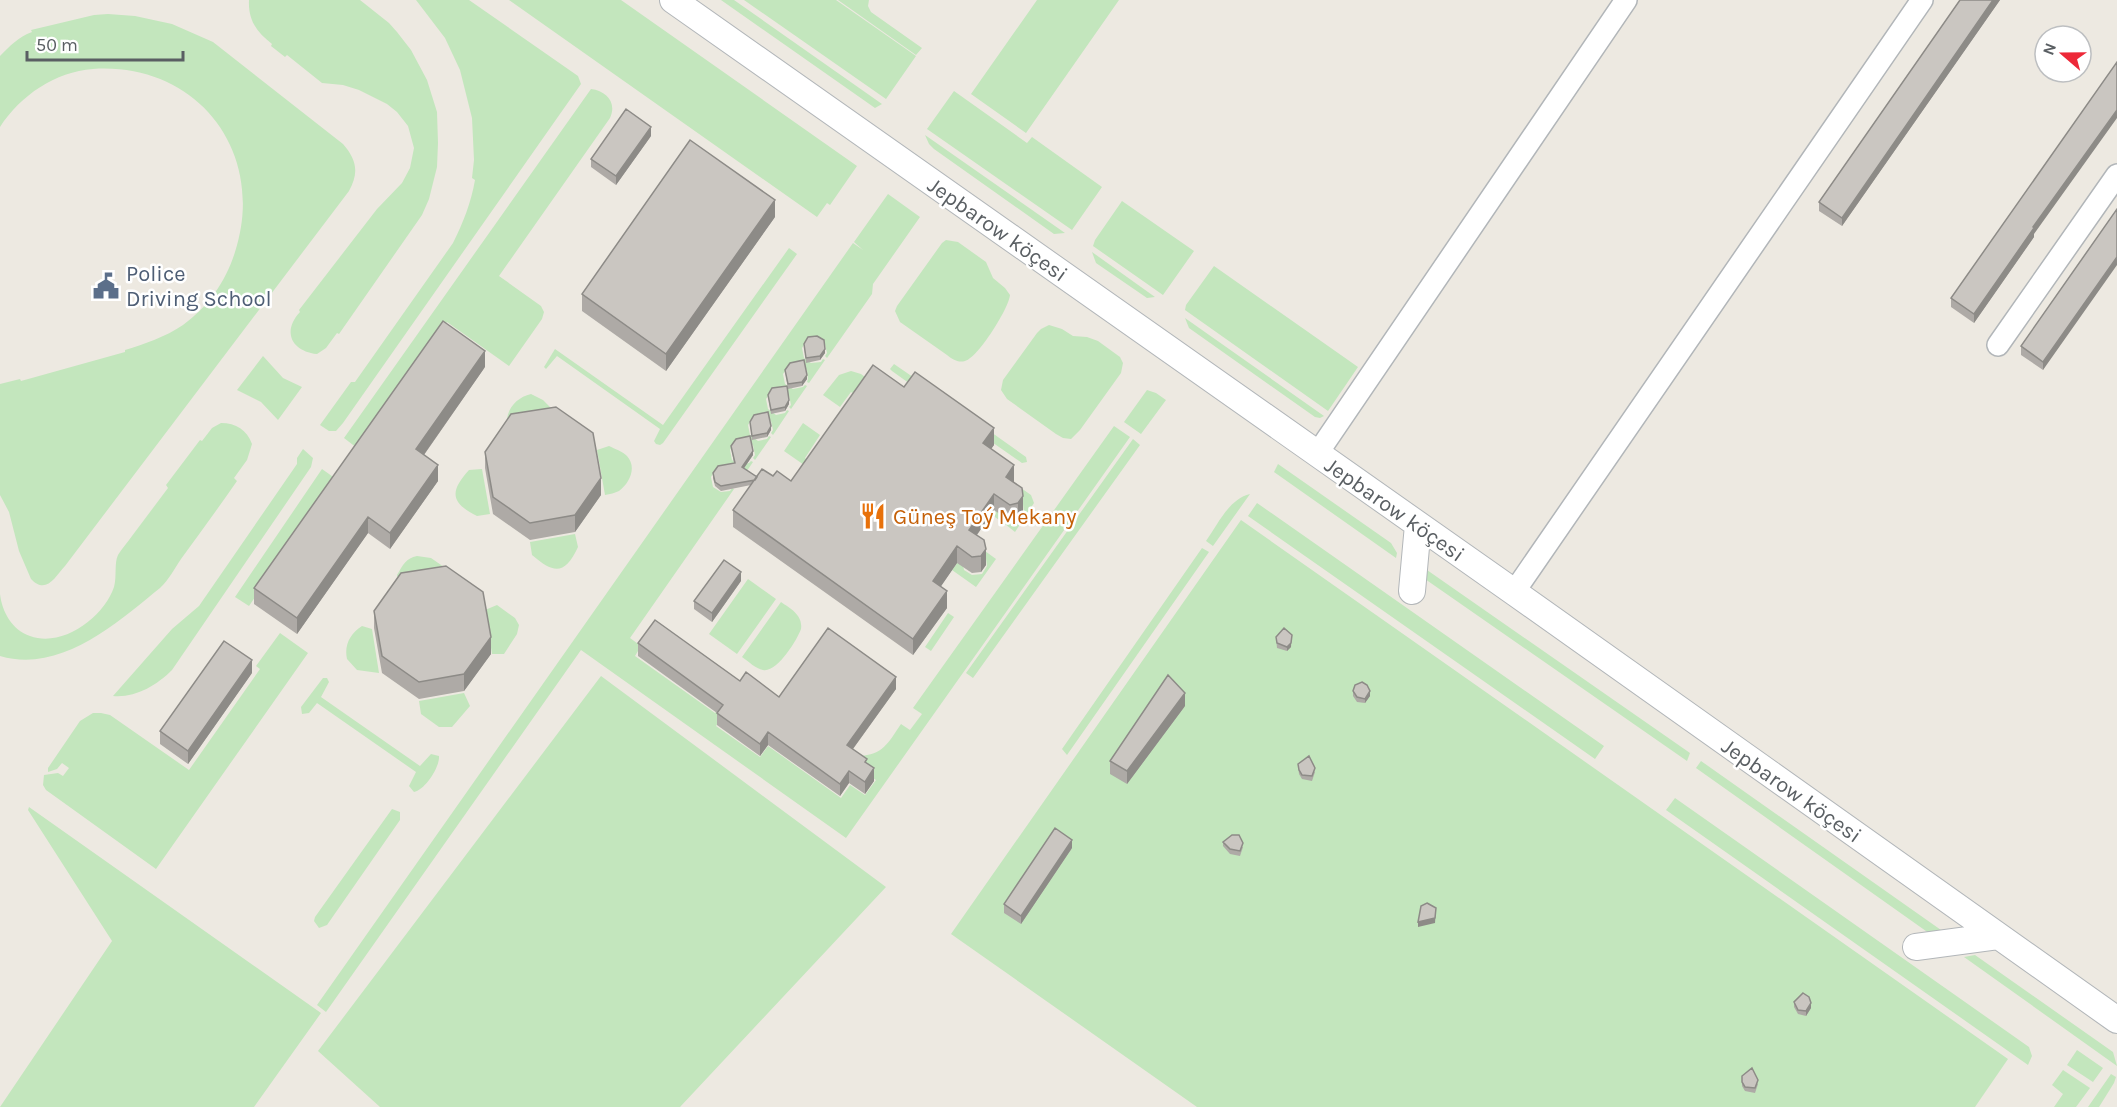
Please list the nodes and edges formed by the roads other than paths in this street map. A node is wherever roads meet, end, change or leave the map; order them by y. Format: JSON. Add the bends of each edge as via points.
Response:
{"nodes":[{"id":1,"x":673,"y":0,"type":"edge"},
{"id":2,"x":1626,"y":0,"type":"edge"},
{"id":3,"x":1922,"y":0,"type":"edge"},
{"id":4,"x":2117,"y":175,"type":"edge"},
{"id":5,"x":1998,"y":345,"type":"dead end"},
{"id":6,"x":1317,"y":454,"type":"junction"},
{"id":7,"x":1418,"y":525,"type":"junction"},
{"id":8,"x":1412,"y":591,"type":"dead end"},
{"id":9,"x":1514,"y":592,"type":"junction"},
{"id":10,"x":1998,"y":936,"type":"junction"},
{"id":11,"x":1917,"y":947,"type":"dead end"},
{"id":12,"x":2117,"y":1020,"type":"edge"}],
"edges":[{"from":1,"to":6,"type":"street","name":"Jepbarow köçesi"},
{"from":2,"to":6,"type":"street"},
{"from":3,"to":9,"type":"street"},
{"from":4,"to":5,"type":"street"},
{"from":6,"to":7,"type":"street","name":"Jepbarow köçesi"},
{"from":7,"to":8,"type":"street"},
{"from":7,"to":9,"type":"street","name":"Jepbarow köçesi"},
{"from":9,"to":10,"type":"street","name":"Jepbarow köçesi"},
{"from":10,"to":11,"type":"street"},
{"from":10,"to":12,"type":"street","name":"Jepbarow köçesi"}]}
